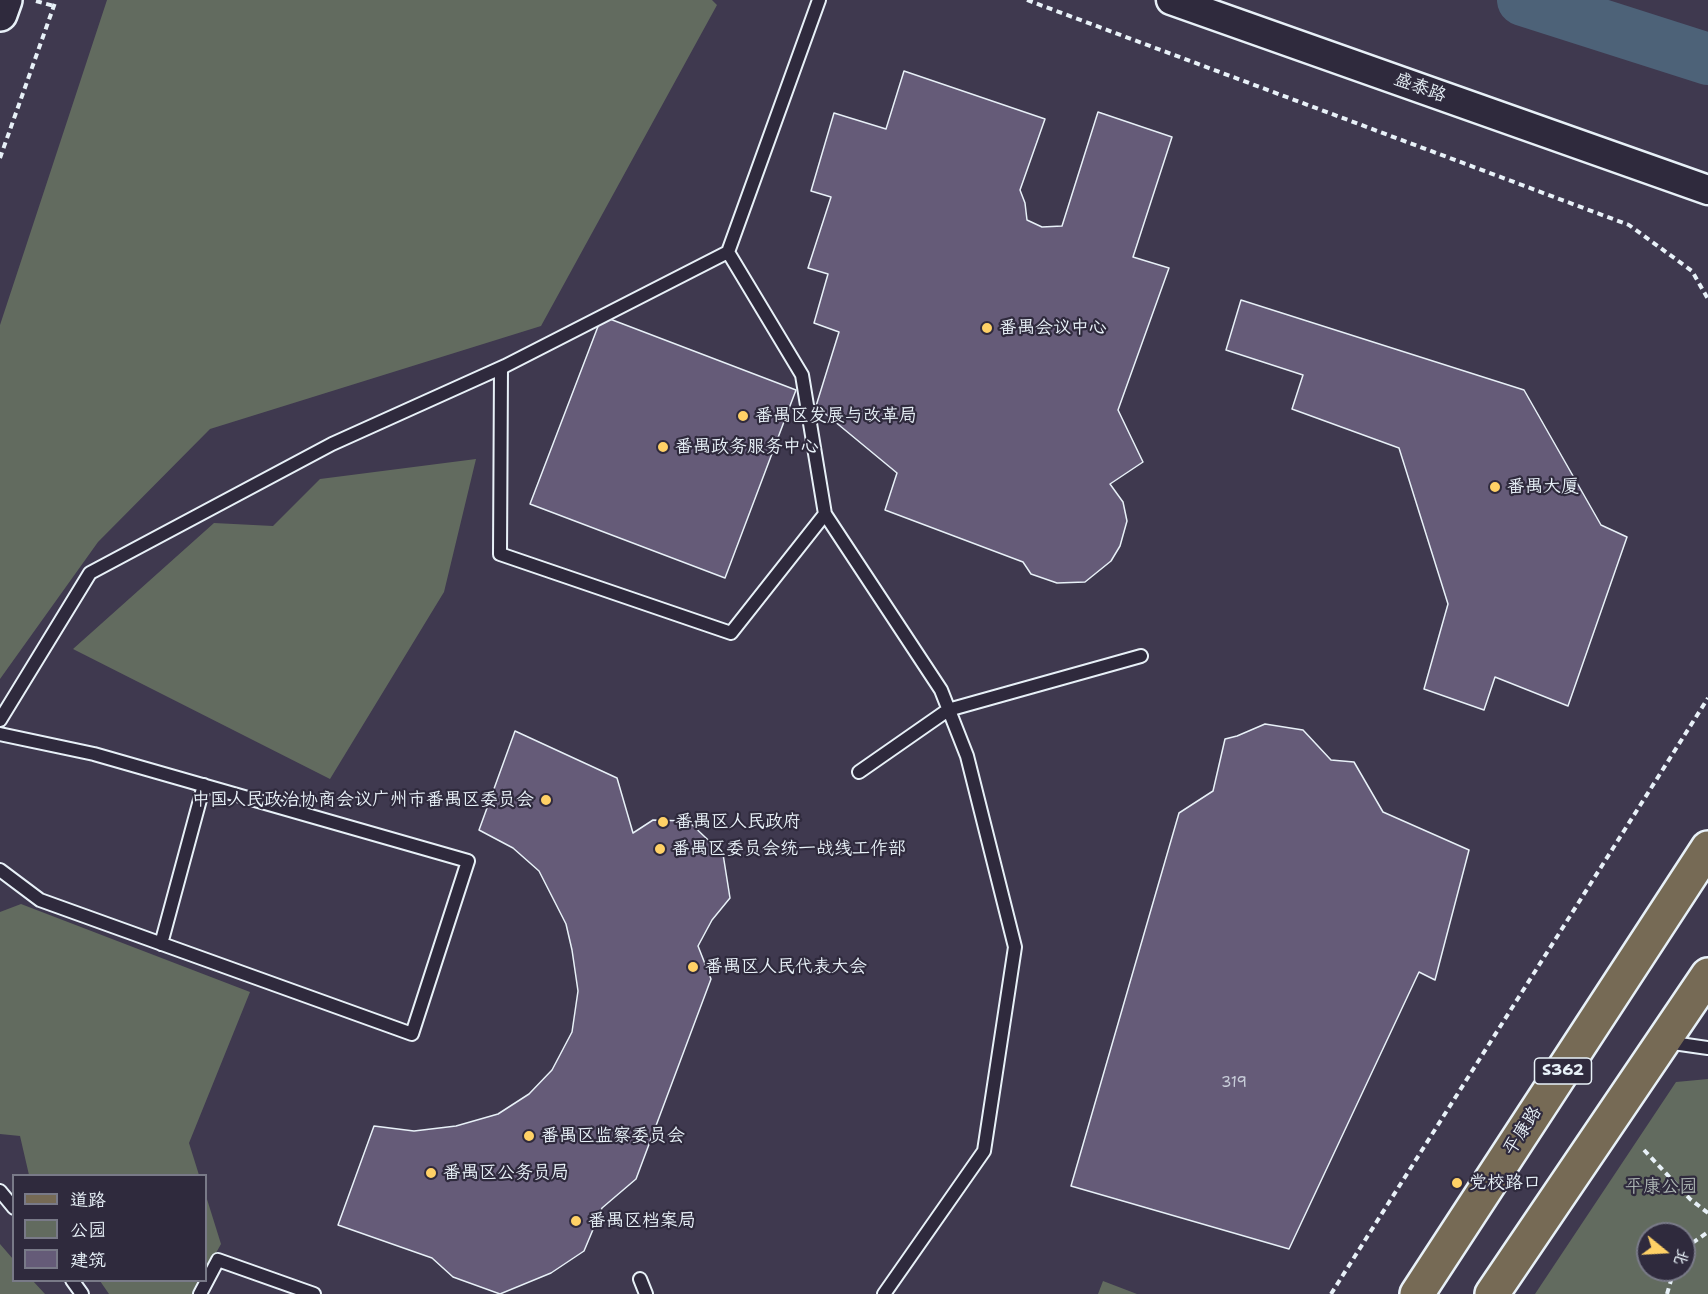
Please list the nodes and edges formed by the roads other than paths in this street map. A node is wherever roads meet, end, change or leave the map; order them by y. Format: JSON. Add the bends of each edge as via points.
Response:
{"nodes":[{"id":1,"x":5,"y":0,"type":"edge"},
{"id":2,"x":819,"y":0,"type":"edge"},
{"id":3,"x":1171,"y":0,"type":"edge"},
{"id":4,"x":0,"y":14,"type":"edge"},
{"id":5,"x":1669,"y":177,"type":"junction"},
{"id":6,"x":1708,"y":190,"type":"edge"},
{"id":7,"x":1708,"y":203,"type":"edge"},
{"id":8,"x":728,"y":252,"type":"junction"},
{"id":9,"x":501,"y":368,"type":"junction"},
{"id":10,"x":825,"y":514,"type":"junction"},
{"id":11,"x":1140,"y":656,"type":"dead end"},
{"id":12,"x":948,"y":710,"type":"junction"},
{"id":13,"x":0,"y":720,"type":"edge"},
{"id":14,"x":0,"y":734,"type":"edge"},
{"id":15,"x":859,"y":772,"type":"dead end"},
{"id":16,"x":204,"y":785,"type":"junction"},
{"id":17,"x":1708,"y":848,"type":"edge"},
{"id":18,"x":0,"y":870,"type":"edge"},
{"id":19,"x":161,"y":944,"type":"junction"},
{"id":20,"x":1708,"y":975,"type":"edge"},
{"id":21,"x":1665,"y":1041,"type":"junction"},
{"id":22,"x":1708,"y":1048,"type":"edge"},
{"id":23,"x":0,"y":1191,"type":"edge"},
{"id":24,"x":12,"y":1206,"type":"edge"},
{"id":25,"x":640,"y":1279,"type":"dead end"},
{"id":26,"x":207,"y":1281,"type":"edge"},
{"id":27,"x":73,"y":1282,"type":"edge"},
{"id":28,"x":82,"y":1294,"type":"edge"},
{"id":29,"x":314,"y":1294,"type":"edge"},
{"id":30,"x":646,"y":1294,"type":"edge"},
{"id":31,"x":884,"y":1294,"type":"edge"},
{"id":32,"x":1417,"y":1294,"type":"edge"},
{"id":33,"x":1492,"y":1294,"type":"edge"}],
"edges":[{"from":1,"to":4,"type":"main road"},
{"from":2,"to":8,"type":"lane"},
{"from":3,"to":5,"type":"street","name":"盛泰路"},
{"from":5,"to":6,"type":"street","name":"盛泰路"},
{"from":5,"to":7,"type":"street","name":"盛泰路"},
{"from":8,"to":9,"type":"lane"},
{"from":8,"to":10,"type":"lane","via":[[802,375]]},
{"from":9,"to":10,"type":"lane","via":[[500,554],[731,633]]},
{"from":9,"to":13,"type":"lane","via":[[332,444],[90,573]]},
{"from":10,"to":12,"type":"lane","via":[[940,690]]},
{"from":11,"to":12,"type":"lane"},
{"from":12,"to":15,"type":"lane"},
{"from":12,"to":31,"type":"lane","via":[[967,756],[1015,947],[984,1151]]},
{"from":14,"to":16,"type":"lane","via":[[94,754]]},
{"from":16,"to":19,"type":"lane"},
{"from":16,"to":19,"type":"lane","via":[[468,861],[412,1034]]},
{"from":17,"to":32,"type":"main road","name":"平康路","number":"S362"},
{"from":18,"to":19,"type":"lane","via":[[40,900]]},
{"from":20,"to":21,"type":"main road"},
{"from":21,"to":22,"type":"lane"},
{"from":21,"to":33,"type":"main road"},
{"from":23,"to":24,"type":"lane"},
{"from":25,"to":30,"type":"lane"},
{"from":26,"to":29,"type":"lane","via":[[218,1260]]},
{"from":27,"to":28,"type":"lane"}]}
